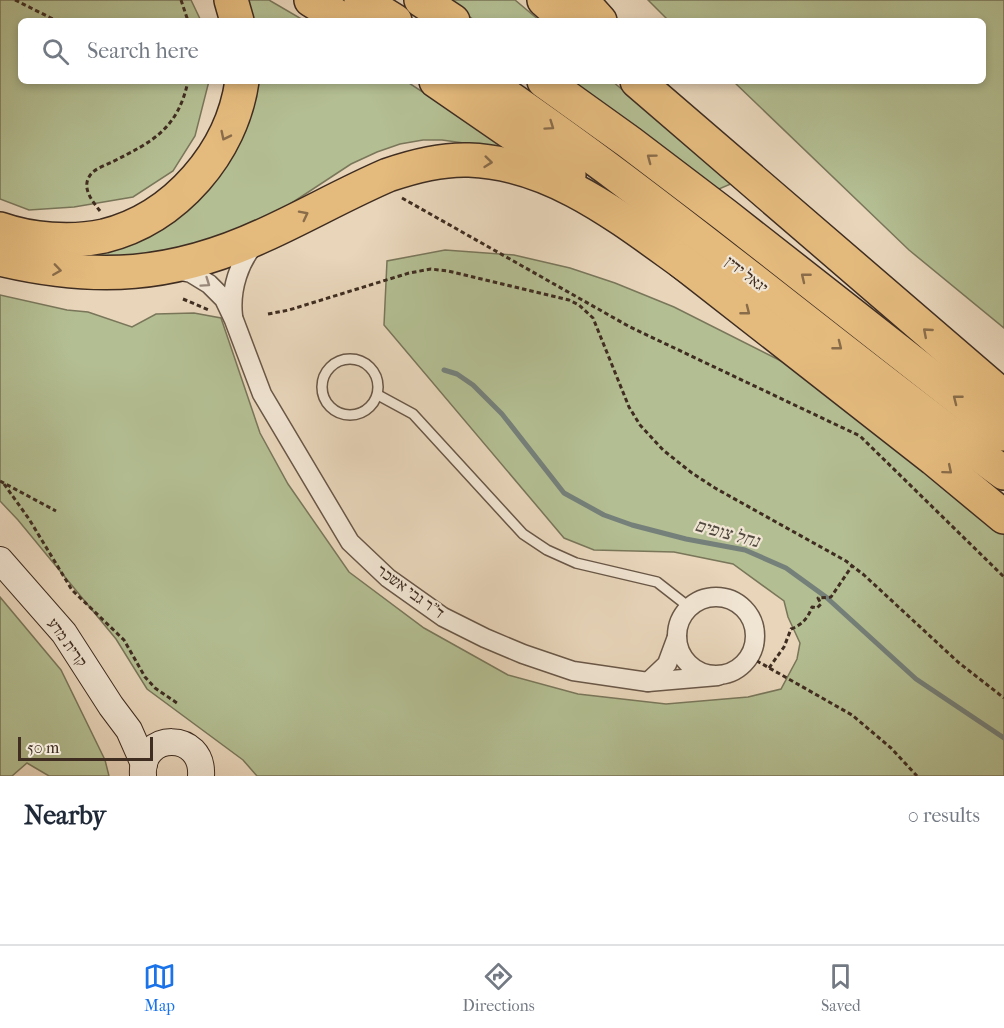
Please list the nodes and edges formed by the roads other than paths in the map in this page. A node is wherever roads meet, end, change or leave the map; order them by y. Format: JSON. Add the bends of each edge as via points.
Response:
{"nodes":[{"id":1,"x":231,"y":0,"type":"edge"},
{"id":2,"x":311,"y":0,"type":"edge"},
{"id":3,"x":361,"y":0,"type":"edge"},
{"id":4,"x":421,"y":0,"type":"edge"},
{"id":5,"x":544,"y":0,"type":"edge"},
{"id":6,"x":581,"y":0,"type":"edge"},
{"id":7,"x":236,"y":18,"type":"edge"},
{"id":8,"x":340,"y":18,"type":"edge"},
{"id":9,"x":390,"y":18,"type":"edge"},
{"id":10,"x":448,"y":18,"type":"edge"},
{"id":11,"x":565,"y":18,"type":"edge"},
{"id":12,"x":597,"y":18,"type":"edge"},
{"id":13,"x":242,"y":84,"type":"edge"},
{"id":14,"x":440,"y":84,"type":"edge"},
{"id":15,"x":489,"y":84,"type":"edge"},
{"id":16,"x":548,"y":84,"type":"edge"},
{"id":17,"x":640,"y":84,"type":"edge"},
{"id":18,"x":662,"y":84,"type":"edge"},
{"id":19,"x":786,"y":211,"type":"junction"},
{"id":20,"x":0,"y":230,"type":"edge"},
{"id":21,"x":264,"y":235,"type":"junction"},
{"id":22,"x":0,"y":259,"type":"edge"},
{"id":23,"x":161,"y":268,"type":"junction"},
{"id":24,"x":699,"y":274,"type":"junction"},
{"id":25,"x":234,"y":320,"type":"junction"},
{"id":26,"x":378,"y":395,"type":"junction"},
{"id":27,"x":1004,"y":397,"type":"edge"},
{"id":28,"x":1004,"y":434,"type":"edge"},
{"id":29,"x":1004,"y":473,"type":"edge"},
{"id":30,"x":1004,"y":517,"type":"edge"},
{"id":31,"x":0,"y":560,"type":"edge"},
{"id":32,"x":689,"y":607,"type":"junction"},
{"id":33,"x":677,"y":637,"type":"junction"},
{"id":34,"x":718,"y":676,"type":"junction"},
{"id":35,"x":648,"y":682,"type":"junction"},
{"id":36,"x":148,"y":762,"type":"edge"},
{"id":37,"x":204,"y":773,"type":"edge"}],
"edges":[{"from":1,"to":7,"type":"highway"},
{"from":2,"to":8,"type":"highway"},
{"from":3,"to":9,"type":"highway"},
{"from":4,"to":10,"type":"highway"},
{"from":5,"to":11,"type":"highway"},
{"from":6,"to":12,"type":"highway"},
{"from":13,"to":20,"type":"highway","one_way":true,"via":[[239,104],[224,141],[205,168],[178,197],[142,221],[104,236],[73,239]]},
{"from":14,"to":24,"type":"highway","via":[[532,147]]},
{"from":15,"to":29,"type":"highway","name":"יגאל ידין","one_way":true,"via":[[658,204]]},
{"from":28,"to":16,"type":"highway","name":"יגאל ידין","one_way":true,"via":[[716,208]]},
{"from":17,"to":19,"type":"highway"},
{"from":18,"to":19,"type":"highway"},
{"from":27,"to":19,"type":"highway","one_way":true},
{"from":21,"to":23,"type":"highway","via":[[203,258]]},
{"from":21,"to":24,"type":"highway","one_way":true,"via":[[397,172],[441,162],[494,162],[521,167],[586,197]]},
{"from":21,"to":25,"type":"street","name":"ד\"ר גבי אשכר","via":[[249,250],[238,274],[233,296]]},
{"from":22,"to":23,"type":"highway","one_way":true,"via":[[106,274]]},
{"from":23,"to":25,"type":"street","name":"ד\"ר גבי אשכר","one_way":true,"via":[[183,271],[209,284],[224,299]]},
{"from":24,"to":30,"type":"highway","one_way":true},
{"from":25,"to":35,"type":"street","name":"ד\"ר גבי אשכר","via":[[262,394],[351,542],[388,578],[443,616],[523,654],[573,671]]},
{"from":26,"to":26,"type":"lane","via":[[380,384],[372,368],[354,359],[335,363],[322,379],[321,389],[328,405],[345,415],[366,411]]},
{"from":26,"to":32,"type":"lane","via":[[413,414],[523,534],[576,563],[657,582]]},
{"from":31,"to":36,"type":"street","name":"קרית מדע","via":[[64,633]]},
{"from":32,"to":33,"type":"street","via":[[682,616]]},
{"from":32,"to":34,"type":"street","via":[[700,600],[725,597],[737,602],[753,621],[755,646],[750,657],[736,670]]},
{"from":33,"to":34,"type":"street","via":[[679,649],[694,669]]},
{"from":33,"to":35,"type":"street","via":[[667,664]]},
{"from":34,"to":35,"type":"street","name":"ד\"ר גבי אשכר"},
{"from":36,"to":37,"type":"street","via":[[176,742],[188,746],[198,756]]}]}
